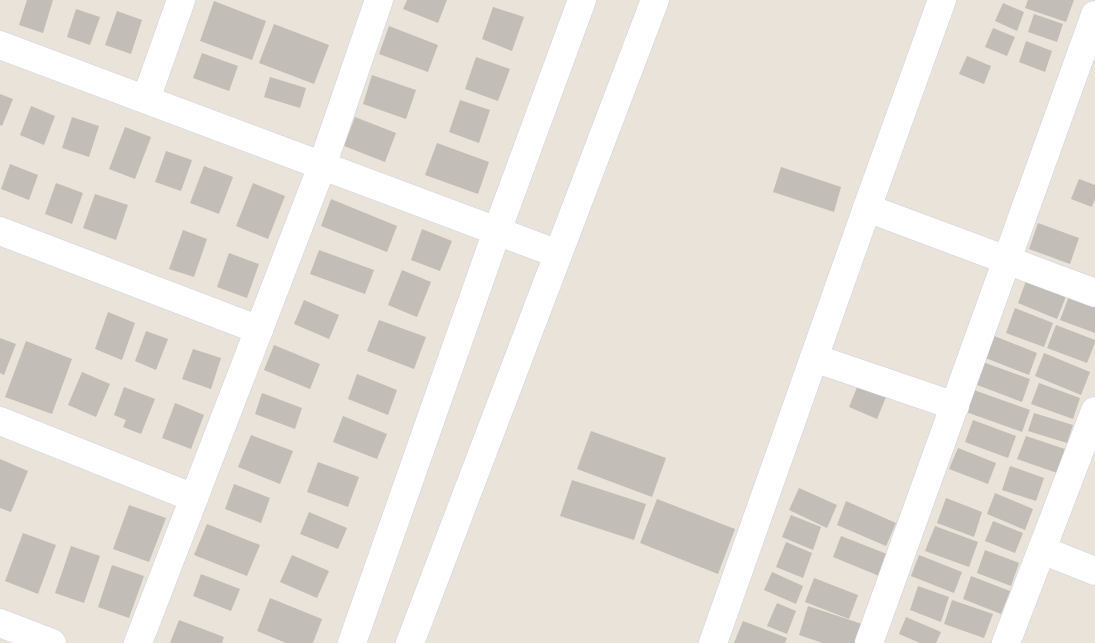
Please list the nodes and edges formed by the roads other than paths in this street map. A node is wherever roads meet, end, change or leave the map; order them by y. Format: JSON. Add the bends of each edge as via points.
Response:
{"nodes":[{"id":1,"x":181,"y":0,"type":"edge"},
{"id":2,"x":379,"y":0,"type":"edge"},
{"id":3,"x":582,"y":0,"type":"edge"},
{"id":4,"x":655,"y":0,"type":"edge"},
{"id":5,"x":942,"y":0,"type":"edge"},
{"id":6,"x":1095,"y":15,"type":"edge"},
{"id":7,"x":0,"y":45,"type":"edge"},
{"id":8,"x":146,"y":99,"type":"junction"},
{"id":9,"x":322,"y":166,"type":"junction"},
{"id":10,"x":867,"y":208,"type":"junction"},
{"id":11,"x":0,"y":231,"type":"edge"},
{"id":12,"x":497,"y":231,"type":"junction"},
{"id":13,"x":558,"y":254,"type":"junction"},
{"id":14,"x":1007,"y":260,"type":"junction"},
{"id":15,"x":1095,"y":293,"type":"edge"},
{"id":16,"x":259,"y":330,"type":"junction"},
{"id":17,"x":814,"y":358,"type":"junction"},
{"id":18,"x":955,"y":406,"type":"junction"},
{"id":19,"x":0,"y":421,"type":"edge"},
{"id":20,"x":1093,"y":424,"type":"edge"},
{"id":21,"x":194,"y":498,"type":"junction"},
{"id":22,"x":1042,"y":550,"type":"junction"},
{"id":23,"x":1095,"y":571,"type":"edge"},
{"id":24,"x":0,"y":623,"type":"edge"},
{"id":25,"x":874,"y":642,"type":"edge"},
{"id":26,"x":52,"y":643,"type":"edge"},
{"id":27,"x":138,"y":643,"type":"edge"},
{"id":28,"x":352,"y":643,"type":"edge"},
{"id":29,"x":410,"y":643,"type":"edge"},
{"id":30,"x":713,"y":643,"type":"edge"},
{"id":31,"x":1006,"y":643,"type":"edge"}],
"edges":[{"from":1,"to":8,"type":"street"},
{"from":2,"to":9,"type":"street"},
{"from":3,"to":12,"type":"street"},
{"from":4,"to":13,"type":"street"},
{"from":5,"to":10,"type":"street"},
{"from":6,"to":14,"type":"street"},
{"from":7,"to":8,"type":"street"},
{"from":8,"to":9,"type":"street"},
{"from":9,"to":12,"type":"street"},
{"from":9,"to":16,"type":"street"},
{"from":10,"to":14,"type":"street"},
{"from":10,"to":17,"type":"street"},
{"from":11,"to":16,"type":"street"},
{"from":12,"to":13,"type":"street"},
{"from":12,"to":28,"type":"street"},
{"from":13,"to":29,"type":"street"},
{"from":14,"to":15,"type":"street"},
{"from":14,"to":18,"type":"street"},
{"from":16,"to":21,"type":"street"},
{"from":17,"to":18,"type":"street"},
{"from":17,"to":30,"type":"street"},
{"from":18,"to":25,"type":"street"},
{"from":19,"to":21,"type":"street"},
{"from":20,"to":22,"type":"street"},
{"from":21,"to":27,"type":"street"},
{"from":22,"to":23,"type":"street"},
{"from":22,"to":31,"type":"street"},
{"from":24,"to":26,"type":"street"}]}
